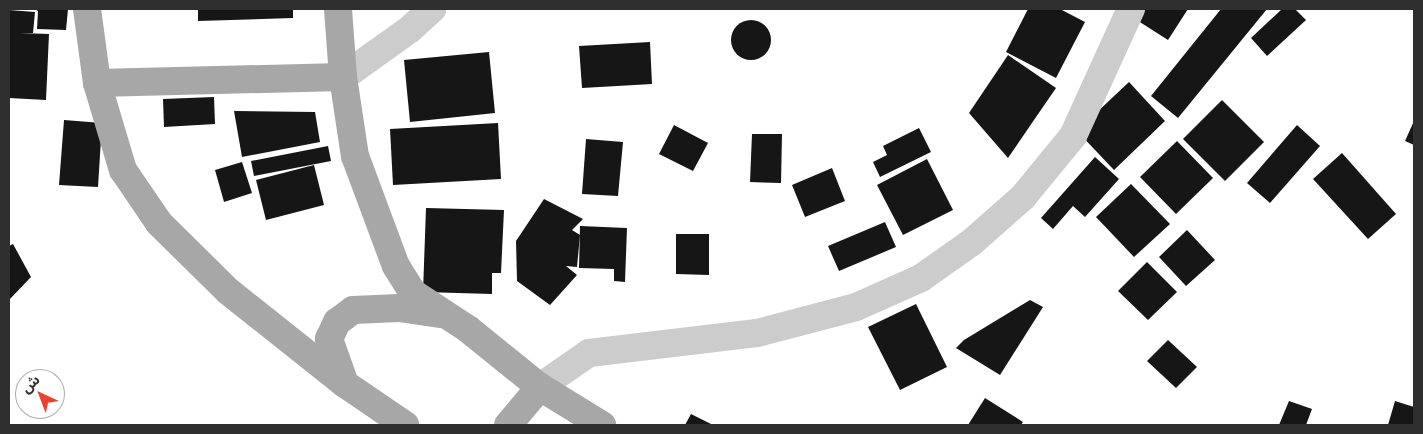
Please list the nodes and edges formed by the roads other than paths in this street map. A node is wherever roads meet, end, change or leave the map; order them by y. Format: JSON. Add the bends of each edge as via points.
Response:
{"nodes":[{"id":1,"x":87,"y":9,"type":"edge"},
{"id":2,"x":338,"y":9,"type":"edge"},
{"id":3,"x":432,"y":9,"type":"edge"},
{"id":4,"x":1131,"y":9,"type":"edge"},
{"id":5,"x":343,"y":77,"type":"junction"},
{"id":6,"x":98,"y":84,"type":"junction"},
{"id":7,"x":442,"y":314,"type":"junction"},
{"id":8,"x":345,"y":384,"type":"junction"},
{"id":9,"x":540,"y":387,"type":"junction"},
{"id":10,"x":405,"y":425,"type":"edge"},
{"id":11,"x":508,"y":425,"type":"edge"},
{"id":12,"x":602,"y":425,"type":"edge"}],
"edges":[{"from":1,"to":6,"type":"main road"},
{"from":2,"to":5,"type":"main road"},
{"from":3,"to":5,"type":"street","via":[[410,30]]},
{"from":4,"to":9,"type":"street","via":[[1073,136],[1023,197],[972,242],[921,278],[856,308],[757,333],[589,353]]},
{"from":5,"to":6,"type":"main road"},
{"from":5,"to":7,"type":"main road","via":[[355,156],[396,266],[414,292]]},
{"from":6,"to":8,"type":"main road","via":[[123,170],[159,223],[228,291]]},
{"from":7,"to":8,"type":"main road","via":[[399,308],[353,310],[337,322],[329,339]]},
{"from":7,"to":9,"type":"main road","via":[[468,329]]},
{"from":8,"to":10,"type":"main road"},
{"from":9,"to":11,"type":"main road"},
{"from":9,"to":12,"type":"main road"}]}
